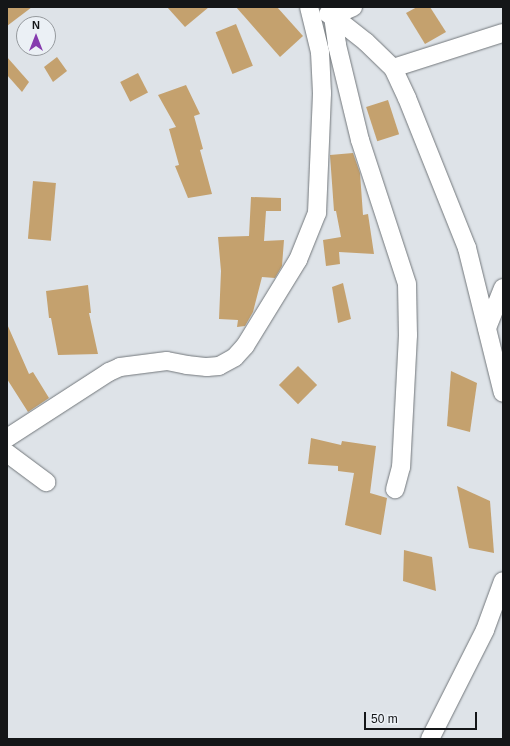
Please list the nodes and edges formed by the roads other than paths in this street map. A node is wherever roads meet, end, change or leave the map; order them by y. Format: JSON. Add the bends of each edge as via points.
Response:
{"nodes":[{"id":1,"x":310,"y":7,"type":"edge"},
{"id":2,"x":353,"y":7,"type":"edge"},
{"id":3,"x":334,"y":16,"type":"junction"},
{"id":4,"x":503,"y":33,"type":"edge"},
{"id":5,"x":393,"y":68,"type":"junction"},
{"id":6,"x":503,"y":288,"type":"edge"},
{"id":7,"x":487,"y":328,"type":"junction"},
{"id":8,"x":503,"y":393,"type":"edge"},
{"id":9,"x":7,"y":438,"type":"edge"},
{"id":10,"x":7,"y":453,"type":"edge"},
{"id":11,"x":46,"y":482,"type":"dead end"},
{"id":12,"x":395,"y":489,"type":"dead end"},
{"id":13,"x":503,"y":582,"type":"edge"},
{"id":14,"x":430,"y":739,"type":"edge"}],
"edges":[{"from":1,"to":3,"type":"street"},
{"from":1,"to":9,"type":"street","via":[[320,52],[322,93],[317,213],[298,260],[245,346],[235,357],[219,366],[200,367],[167,361],[120,367]]},
{"from":2,"to":3,"type":"street"},
{"from":3,"to":5,"type":"street"},
{"from":3,"to":12,"type":"street","via":[[337,45],[360,140],[407,284],[408,335],[401,467]]},
{"from":4,"to":5,"type":"street"},
{"from":5,"to":7,"type":"street","via":[[467,248]]},
{"from":6,"to":7,"type":"street"},
{"from":7,"to":8,"type":"street"},
{"from":10,"to":11,"type":"street"},
{"from":13,"to":14,"type":"street","via":[[485,630]]}]}
